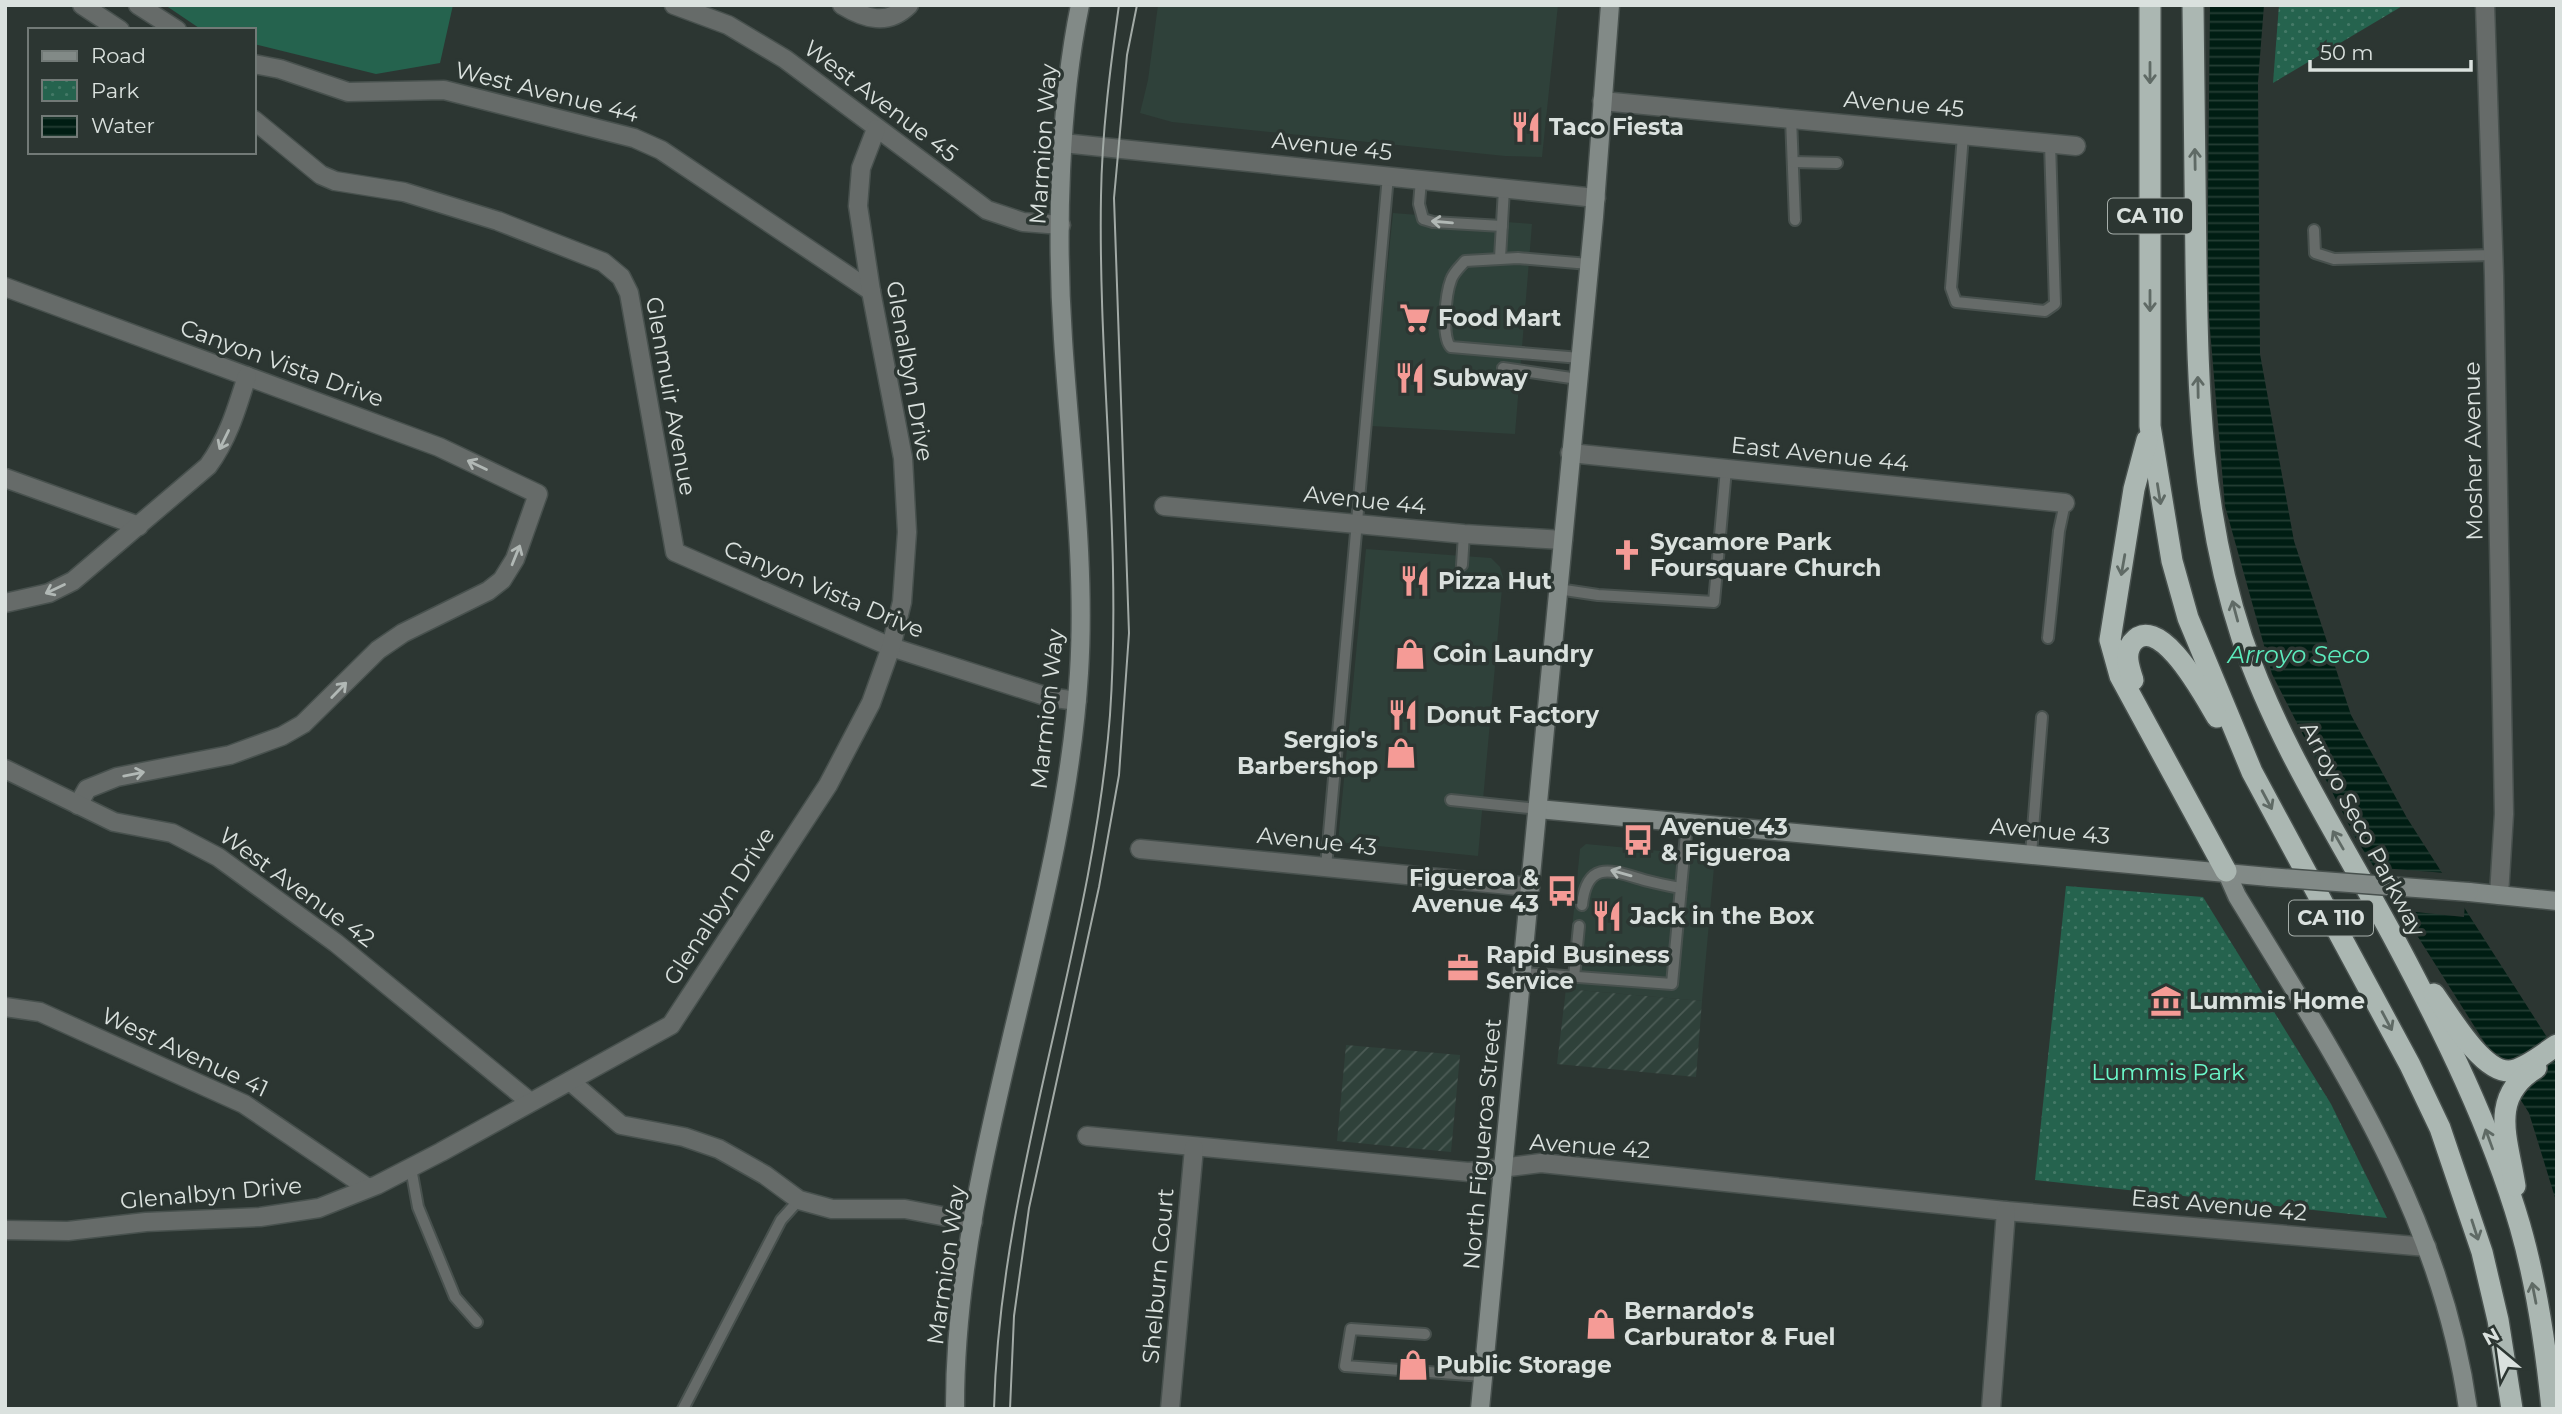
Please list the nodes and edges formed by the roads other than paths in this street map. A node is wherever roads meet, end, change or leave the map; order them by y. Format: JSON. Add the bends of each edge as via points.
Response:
{"nodes":[{"id":1,"x":82,"y":5,"type":"edge"},
{"id":2,"x":138,"y":5,"type":"edge"},
{"id":3,"x":674,"y":5,"type":"edge"},
{"id":4,"x":842,"y":5,"type":"edge"},
{"id":5,"x":909,"y":5,"type":"edge"},
{"id":6,"x":1080,"y":5,"type":"edge"},
{"id":7,"x":1610,"y":5,"type":"edge"},
{"id":8,"x":2150,"y":5,"type":"edge"},
{"id":9,"x":2193,"y":5,"type":"edge"},
{"id":10,"x":2484,"y":5,"type":"edge"},
{"id":11,"x":117,"y":28,"type":"edge"},
{"id":12,"x":174,"y":28,"type":"edge"},
{"id":13,"x":256,"y":64,"type":"edge"},
{"id":14,"x":1602,"y":100,"type":"junction"},
{"id":15,"x":1791,"y":118,"type":"junction"},
{"id":16,"x":256,"y":122,"type":"edge"},
{"id":17,"x":876,"y":129,"type":"junction"},
{"id":18,"x":1963,"y":135,"type":"junction"},
{"id":19,"x":1063,"y":143,"type":"junction"},
{"id":20,"x":2050,"y":143,"type":"junction"},
{"id":21,"x":2076,"y":146,"type":"dead end"},
{"id":22,"x":1793,"y":162,"type":"junction"},
{"id":23,"x":1837,"y":163,"type":"dead end"},
{"id":24,"x":1388,"y":176,"type":"junction"},
{"id":25,"x":1422,"y":180,"type":"junction"},
{"id":26,"x":1504,"y":188,"type":"junction"},
{"id":27,"x":1596,"y":198,"type":"junction"},
{"id":28,"x":1794,"y":220,"type":"dead end"},
{"id":29,"x":1060,"y":225,"type":"junction"},
{"id":30,"x":1502,"y":226,"type":"junction"},
{"id":31,"x":2314,"y":230,"type":"dead end"},
{"id":32,"x":2493,"y":255,"type":"junction"},
{"id":33,"x":1500,"y":258,"type":"junction"},
{"id":34,"x":1590,"y":264,"type":"junction"},
{"id":35,"x":5,"y":287,"type":"edge"},
{"id":36,"x":871,"y":291,"type":"junction"},
{"id":37,"x":1580,"y":359,"type":"junction"},
{"id":38,"x":1503,"y":368,"type":"dead end"},
{"id":39,"x":247,"y":376,"type":"junction"},
{"id":40,"x":1578,"y":379,"type":"junction"},
{"id":41,"x":2150,"y":426,"type":"junction"},
{"id":42,"x":1570,"y":453,"type":"junction"},
{"id":43,"x":1726,"y":469,"type":"junction"},
{"id":44,"x":5,"y":478,"type":"edge"},
{"id":45,"x":2065,"y":503,"type":"joint"},
{"id":46,"x":1164,"y":506,"type":"dead end"},
{"id":47,"x":1359,"y":524,"type":"junction"},
{"id":48,"x":139,"y":526,"type":"junction"},
{"id":49,"x":1464,"y":534,"type":"junction"},
{"id":50,"x":1563,"y":540,"type":"junction"},
{"id":51,"x":675,"y":552,"type":"joint"},
{"id":52,"x":1462,"y":565,"type":"dead end"},
{"id":53,"x":1558,"y":589,"type":"junction"},
{"id":54,"x":5,"y":603,"type":"edge"},
{"id":55,"x":2048,"y":638,"type":"dead end"},
{"id":56,"x":891,"y":647,"type":"junction"},
{"id":57,"x":1077,"y":701,"type":"junction"},
{"id":58,"x":2042,"y":717,"type":"dead end"},
{"id":59,"x":2150,"y":728,"type":"junction"},
{"id":60,"x":5,"y":769,"type":"edge"},
{"id":61,"x":2252,"y":772,"type":"junction"},
{"id":62,"x":1451,"y":800,"type":"dead end"},
{"id":63,"x":78,"y":805,"type":"junction"},
{"id":64,"x":1538,"y":809,"type":"junction"},
{"id":65,"x":1687,"y":823,"type":"junction"},
{"id":66,"x":1140,"y":849,"type":"dead end"},
{"id":67,"x":2031,"y":854,"type":"junction"},
{"id":68,"x":1326,"y":867,"type":"junction"},
{"id":69,"x":2226,"y":871,"type":"junction"},
{"id":70,"x":1531,"y":887,"type":"junction"},
{"id":71,"x":1681,"y":888,"type":"junction"},
{"id":72,"x":2499,"y":895,"type":"junction"},
{"id":73,"x":2557,"y":901,"type":"edge"},
{"id":74,"x":1582,"y":905,"type":"dead end"},
{"id":75,"x":1579,"y":926,"type":"dead end"},
{"id":76,"x":2396,"y":942,"type":"junction"},
{"id":77,"x":1523,"y":974,"type":"junction"},
{"id":78,"x":1574,"y":977,"type":"junction"},
{"id":79,"x":5,"y":1007,"type":"edge"},
{"id":80,"x":2557,"y":1045,"type":"edge"},
{"id":81,"x":2557,"y":1056,"type":"edge"},
{"id":82,"x":570,"y":1081,"type":"junction"},
{"id":83,"x":529,"y":1101,"type":"junction"},
{"id":84,"x":1087,"y":1136,"type":"dead end"},
{"id":85,"x":1194,"y":1148,"type":"junction"},
{"id":86,"x":411,"y":1168,"type":"junction"},
{"id":87,"x":1505,"y":1168,"type":"junction"},
{"id":88,"x":368,"y":1188,"type":"junction"},
{"id":89,"x":799,"y":1200,"type":"junction"},
{"id":90,"x":2006,"y":1210,"type":"junction"},
{"id":91,"x":974,"y":1222,"type":"junction"},
{"id":92,"x":2520,"y":1227,"type":"junction"},
{"id":93,"x":5,"y":1230,"type":"edge"},
{"id":94,"x":2427,"y":1247,"type":"junction"},
{"id":95,"x":477,"y":1322,"type":"dead end"},
{"id":96,"x":1425,"y":1334,"type":"dead end"},
{"id":97,"x":1483,"y":1376,"type":"junction"},
{"id":98,"x":683,"y":1409,"type":"edge"},
{"id":99,"x":955,"y":1409,"type":"edge"},
{"id":100,"x":1170,"y":1409,"type":"edge"},
{"id":101,"x":1480,"y":1409,"type":"edge"},
{"id":102,"x":1991,"y":1409,"type":"edge"},
{"id":103,"x":2468,"y":1409,"type":"edge"},
{"id":104,"x":2512,"y":1409,"type":"edge"},
{"id":105,"x":2552,"y":1409,"type":"edge"}],
"edges":[{"from":1,"to":11,"type":"street"},
{"from":2,"to":12,"type":"street"},
{"from":3,"to":17,"type":"street","name":"West Avenue 45","via":[[728,25],[785,59]]},
{"from":4,"to":5,"type":"street","via":[[875,20],[889,18]]},
{"from":6,"to":19,"type":"street","name":"Marmion Way"},
{"from":7,"to":14,"type":"street","name":"North Figueroa Street"},
{"from":8,"to":41,"type":"highway","number":"CA 110","one_way":true},
{"from":76,"to":9,"type":"highway","name":"Arroyo Seco Parkway","number":"CA 110","one_way":true,"via":[[2290,755],[2242,638],[2223,567],[2207,491],[2199,411]]},
{"from":10,"to":32,"type":"street","name":"Mosher Avenue"},
{"from":13,"to":36,"type":"street","name":"West Avenue 44","via":[[348,92],[444,90],[635,138],[661,150]]},
{"from":14,"to":15,"type":"street","name":"Avenue 45"},
{"from":14,"to":27,"type":"street","name":"North Figueroa Street"},
{"from":15,"to":18,"type":"street","name":"Avenue 45"},
{"from":15,"to":22,"type":"lane"},
{"from":16,"to":51,"type":"street","name":"Glenmuir Avenue","via":[[321,175],[335,181],[404,192],[498,221],[603,262],[621,278],[629,293]]},
{"from":17,"to":29,"type":"street","name":"West Avenue 45","via":[[987,210],[1023,222]]},
{"from":17,"to":36,"type":"street","name":"Glenalbyn Drive","via":[[861,168],[858,206]]},
{"from":18,"to":20,"type":"street","name":"Avenue 45"},
{"from":18,"to":20,"type":"lane","via":[[1951,288],[1956,302],[2045,311],[2055,304]]},
{"from":19,"to":24,"type":"street","name":"Avenue 45"},
{"from":19,"to":29,"type":"street","name":"Marmion Way"},
{"from":20,"to":21,"type":"street","name":"Avenue 45"},
{"from":22,"to":23,"type":"lane"},
{"from":22,"to":28,"type":"lane"},
{"from":24,"to":25,"type":"street","name":"Avenue 45"},
{"from":24,"to":47,"type":"lane"},
{"from":25,"to":26,"type":"street","name":"Avenue 45"},
{"from":30,"to":25,"type":"lane","one_way":true,"via":[[1423,219],[1419,204]]},
{"from":26,"to":27,"type":"street","name":"Avenue 45"},
{"from":26,"to":30,"type":"lane"},
{"from":27,"to":34,"type":"street","name":"North Figueroa Street"},
{"from":29,"to":57,"type":"street","name":"Marmion Way","via":[[1063,336],[1082,578]]},
{"from":30,"to":33,"type":"lane"},
{"from":31,"to":32,"type":"lane","via":[[2315,253],[2334,259]]},
{"from":32,"to":72,"type":"street","name":"Mosher Avenue","via":[[2504,814]]},
{"from":33,"to":34,"type":"lane"},
{"from":33,"to":37,"type":"lane","via":[[1465,261],[1451,279],[1444,327],[1448,346]]},
{"from":34,"to":37,"type":"street","name":"North Figueroa Street"},
{"from":35,"to":39,"type":"street","name":"Canyon Vista Drive"},
{"from":36,"to":56,"type":"street","name":"Glenalbyn Drive","via":[[903,458],[904,574]]},
{"from":37,"to":40,"type":"street","name":"North Figueroa Street"},
{"from":38,"to":40,"type":"lane"},
{"from":39,"to":48,"type":"street","one_way":true,"via":[[221,448],[208,466]]},
{"from":63,"to":39,"type":"street","name":"Canyon Vista Drive","one_way":true,"via":[[87,789],[117,777],[230,755],[282,736],[303,724],[378,650],[402,633],[488,591],[513,565],[538,494],[439,447]]},
{"from":40,"to":42,"type":"street","name":"North Figueroa Street"},
{"from":41,"to":59,"type":"highway","one_way":true,"via":[[2134,489],[2110,639],[2120,676]]},
{"from":41,"to":61,"type":"highway","number":"CA 110","one_way":true,"via":[[2165,527],[2188,618]]},
{"from":42,"to":43,"type":"street","name":"East Avenue 44"},
{"from":42,"to":50,"type":"street","name":"North Figueroa Street"},
{"from":43,"to":45,"type":"street","name":"East Avenue 44"},
{"from":43,"to":53,"type":"lane","via":[[1714,602]]},
{"from":44,"to":48,"type":"street"},
{"from":45,"to":55,"type":"lane"},
{"from":46,"to":47,"type":"street","name":"Avenue 44"},
{"from":47,"to":49,"type":"street","name":"Avenue 44"},
{"from":47,"to":68,"type":"lane"},
{"from":48,"to":54,"type":"street","one_way":true,"via":[[73,581],[49,593]]},
{"from":49,"to":50,"type":"street","name":"Avenue 44"},
{"from":49,"to":52,"type":"lane"},
{"from":50,"to":53,"type":"street","name":"North Figueroa Street"},
{"from":51,"to":56,"type":"street","name":"Canyon Vista Drive"},
{"from":53,"to":64,"type":"street","name":"North Figueroa Street"},
{"from":56,"to":57,"type":"street","name":"Canyon Vista Drive","via":[[1048,697]]},
{"from":56,"to":82,"type":"street","name":"Glenalbyn Drive","via":[[871,702],[828,785],[671,1025]]},
{"from":57,"to":91,"type":"street","name":"Marmion Way","via":[[1061,812]]},
{"from":58,"to":67,"type":"lane"},
{"from":59,"to":61,"type":"highway","via":[[2127,664],[2130,645],[2139,636],[2149,635],[2163,642],[2186,666]]},
{"from":59,"to":69,"type":"highway"},
{"from":60,"to":63,"type":"street","name":"West Avenue 42"},
{"from":61,"to":104,"type":"highway","number":"CA 110","one_way":true,"via":[[2440,1128],[2482,1252]]},
{"from":62,"to":64,"type":"lane"},
{"from":63,"to":83,"type":"street","name":"West Avenue 42","via":[[114,822],[172,833],[218,857],[336,943]]},
{"from":64,"to":65,"type":"street","name":"Avenue 43"},
{"from":64,"to":70,"type":"street","name":"North Figueroa Street"},
{"from":65,"to":67,"type":"street","name":"Avenue 43"},
{"from":65,"to":71,"type":"lane"},
{"from":66,"to":68,"type":"street","name":"Avenue 43"},
{"from":67,"to":69,"type":"street","name":"Avenue 43"},
{"from":68,"to":70,"type":"street","name":"Avenue 43"},
{"from":69,"to":72,"type":"street","name":"Avenue 43","bridge":true},
{"from":69,"to":94,"type":"street","via":[[2370,1116]]},
{"from":70,"to":77,"type":"street","name":"North Figueroa Street"},
{"from":71,"to":74,"type":"lane","one_way":true,"via":[[1607,869],[1592,876],[1584,888]]},
{"from":71,"to":78,"type":"lane","via":[[1672,984]]},
{"from":72,"to":73,"type":"street","name":"Avenue 43"},
{"from":75,"to":78,"type":"lane"},
{"from":76,"to":80,"type":"highway","via":[[2469,1042],[2495,1069],[2510,1071]]},
{"from":92,"to":76,"type":"highway","name":"Arroyo Seco Parkway","number":"CA 110","one_way":true,"via":[[2472,1093]]},
{"from":77,"to":78,"type":"lane"},
{"from":77,"to":87,"type":"street","name":"North Figueroa Street"},
{"from":79,"to":88,"type":"street","name":"West Avenue 41","via":[[40,1012],[244,1104]]},
{"from":81,"to":92,"type":"highway","via":[[2526,1074],[2504,1103]]},
{"from":82,"to":83,"type":"street","name":"Glenalbyn Drive"},
{"from":82,"to":89,"type":"street","via":[[621,1125],[719,1149]]},
{"from":83,"to":86,"type":"street","name":"Glenalbyn Drive"},
{"from":84,"to":85,"type":"street","name":"Avenue 42"},
{"from":85,"to":87,"type":"street","name":"Avenue 42","via":[[1469,1172]]},
{"from":85,"to":100,"type":"street","name":"Shelburn Court"},
{"from":86,"to":88,"type":"street","name":"Glenalbyn Drive"},
{"from":86,"to":95,"type":"lane","via":[[418,1207],[455,1297]]},
{"from":87,"to":90,"type":"street","name":"Avenue 42","via":[[1541,1163]]},
{"from":87,"to":97,"type":"street","name":"North Figueroa Street"},
{"from":88,"to":93,"type":"street","name":"Glenalbyn Drive","via":[[299,1214],[68,1231]]},
{"from":89,"to":91,"type":"street","via":[[832,1209],[905,1209]]},
{"from":89,"to":98,"type":"lane","via":[[780,1220]]},
{"from":90,"to":94,"type":"street","name":"East Avenue 42"},
{"from":90,"to":102,"type":"street"},
{"from":91,"to":99,"type":"street","name":"Marmion Way"},
{"from":105,"to":92,"type":"highway","name":"Arroyo Seco Parkway","number":"CA 110","one_way":true},
{"from":94,"to":103,"type":"street","via":[[2448,1311]]},
{"from":96,"to":97,"type":"lane","via":[[1351,1329],[1345,1366]]},
{"from":97,"to":101,"type":"street","name":"North Figueroa Street"}]}
